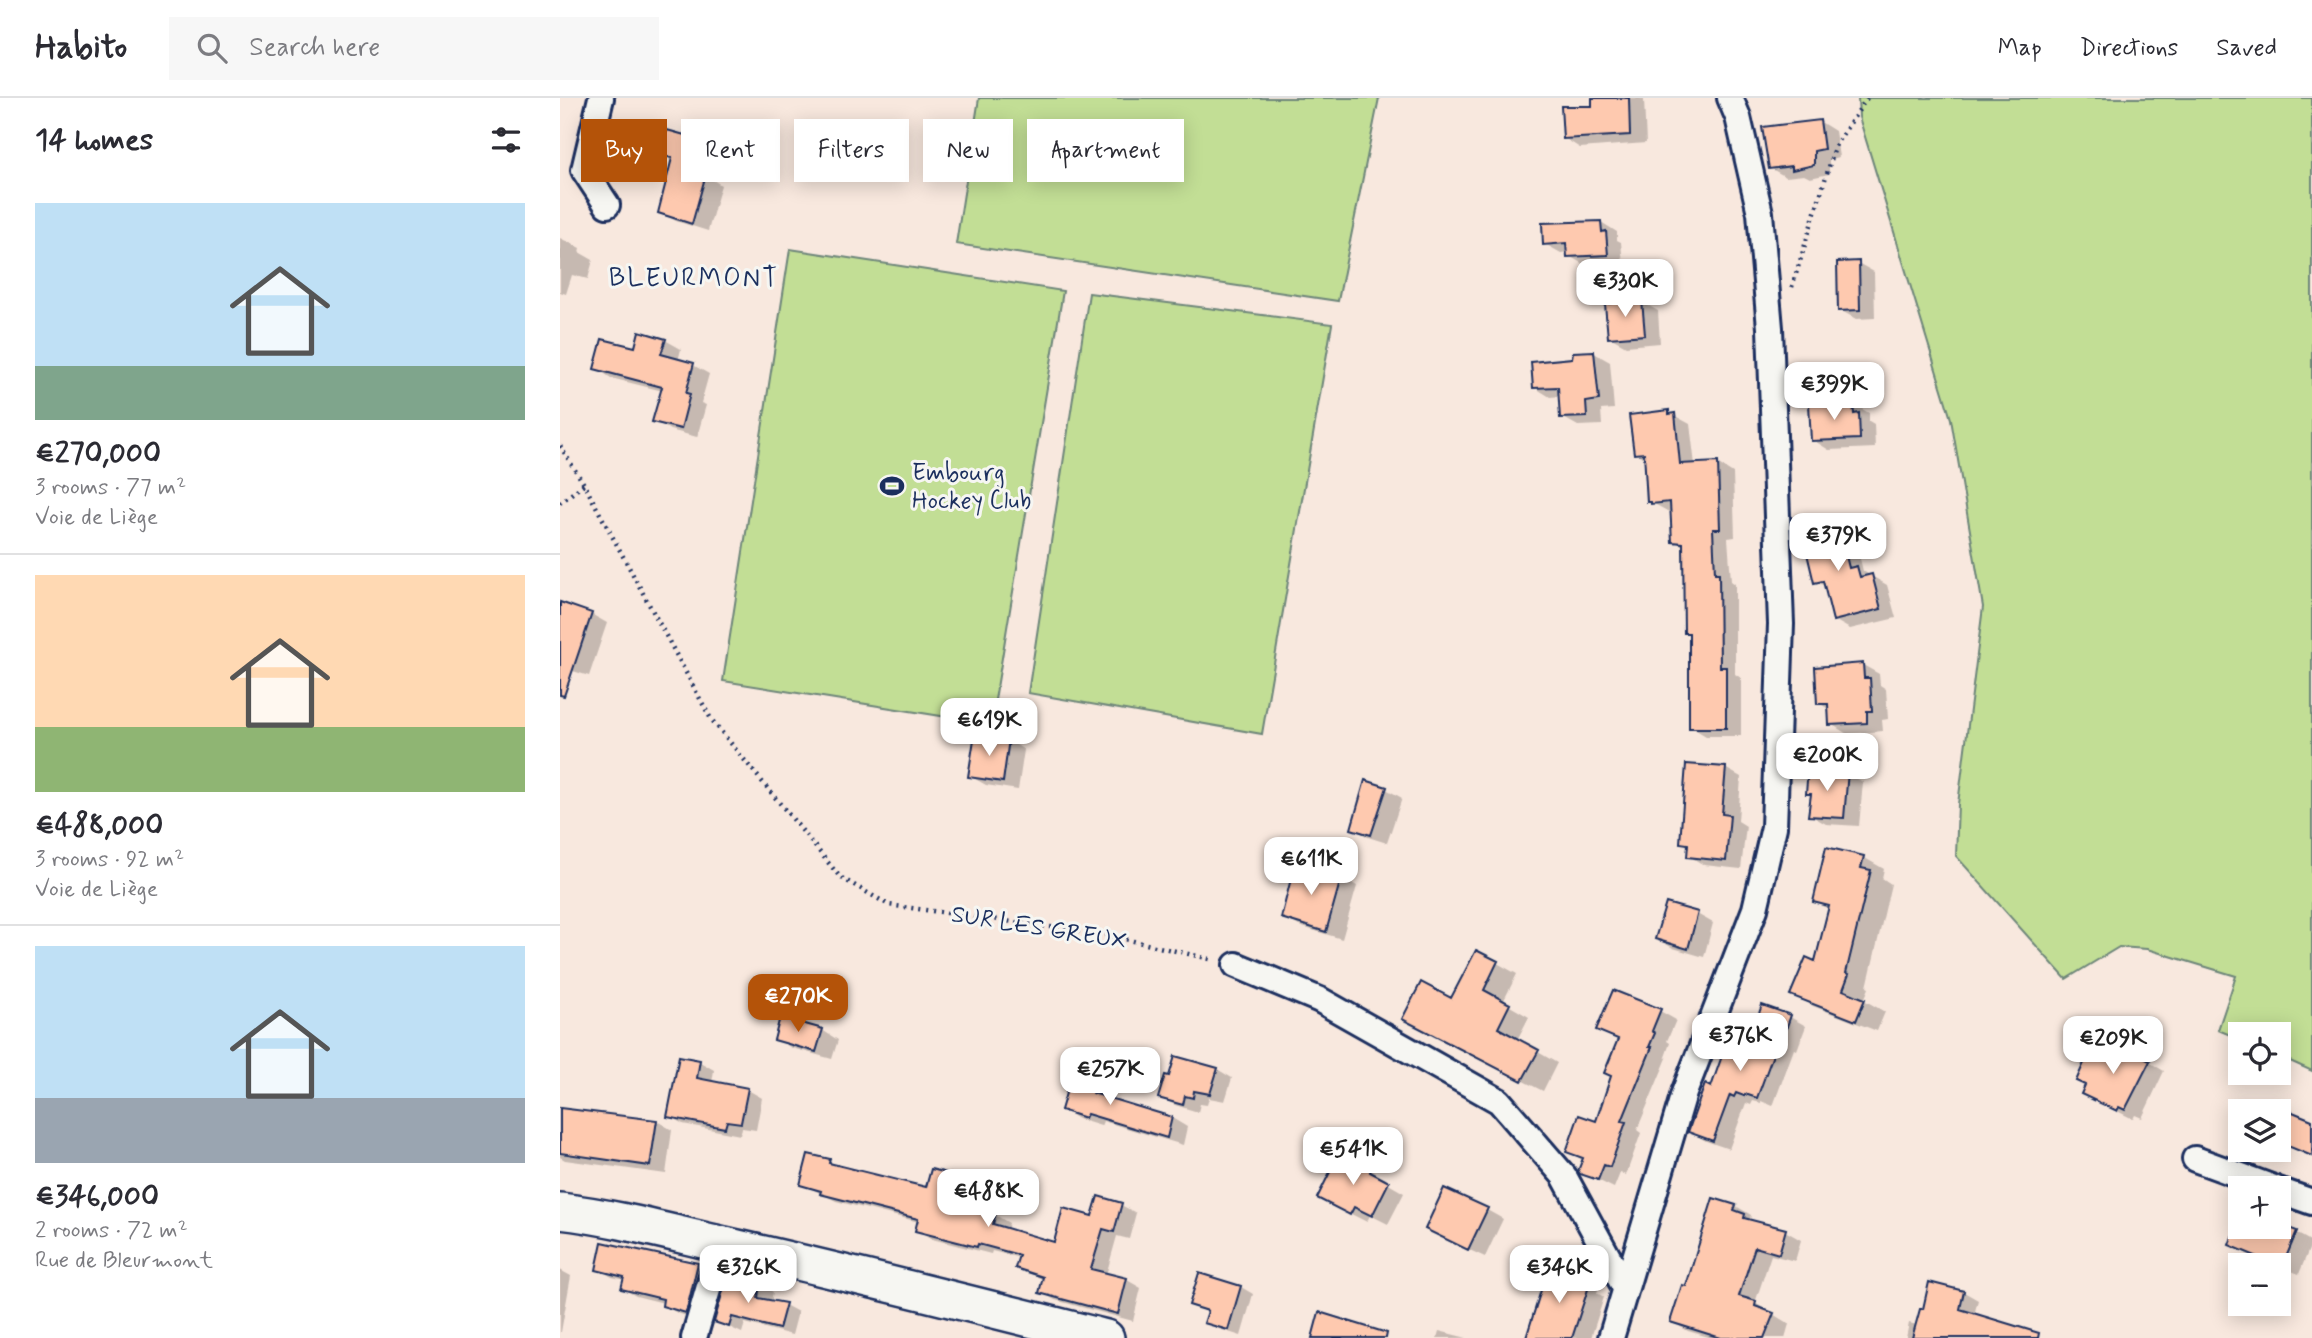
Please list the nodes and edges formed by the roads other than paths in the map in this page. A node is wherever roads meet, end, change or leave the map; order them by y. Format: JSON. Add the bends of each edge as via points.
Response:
{"nodes":[{"id":1,"x":601,"y":98,"type":"edge"},
{"id":2,"x":1730,"y":98,"type":"edge"},
{"id":3,"x":607,"y":205,"type":"dead end"},
{"id":4,"x":1236,"y":965,"type":"road end"},
{"id":5,"x":2195,"y":1159,"type":"dead end"},
{"id":6,"x":2241,"y":1176,"type":"edge"},
{"id":7,"x":2291,"y":1194,"type":"edge"},
{"id":8,"x":2312,"y":1202,"type":"edge"},
{"id":9,"x":560,"y":1211,"type":"edge"},
{"id":10,"x":721,"y":1244,"type":"junction"},
{"id":11,"x":1625,"y":1288,"type":"junction"},
{"id":12,"x":695,"y":1338,"type":"edge"},
{"id":13,"x":1106,"y":1338,"type":"edge"},
{"id":14,"x":1611,"y":1338,"type":"edge"}],
"edges":[{"from":1,"to":3,"type":"street","via":[[584,170]]},
{"from":2,"to":11,"type":"street","via":[[1760,213],[1770,328],[1781,624],[1773,827],[1755,909],[1684,1093]]},
{"from":4,"to":11,"type":"street","via":[[1320,1000],[1499,1101],[1564,1176]]},
{"from":5,"to":6,"type":"street"},
{"from":7,"to":8,"type":"street"},
{"from":9,"to":10,"type":"street"},
{"from":10,"to":12,"type":"street"},
{"from":10,"to":13,"type":"street"},
{"from":11,"to":14,"type":"street"}]}
